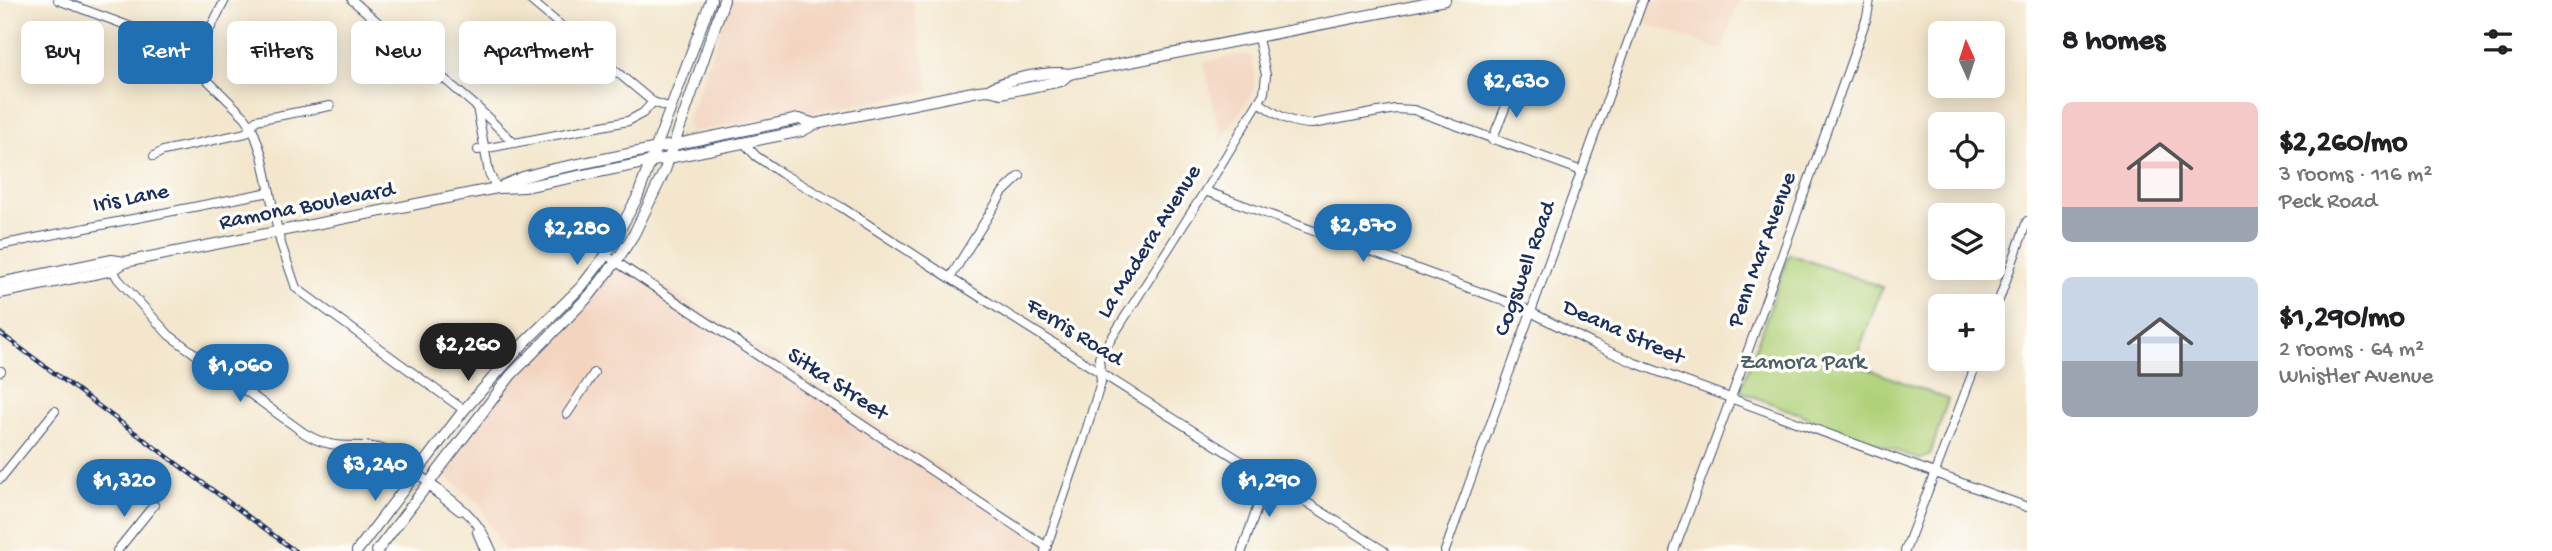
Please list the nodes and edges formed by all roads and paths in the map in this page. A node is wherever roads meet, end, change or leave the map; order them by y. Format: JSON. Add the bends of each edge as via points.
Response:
{"nodes":[{"id":1,"x":58,"y":0,"type":"edge"},
{"id":2,"x":225,"y":0,"type":"edge"},
{"id":3,"x":352,"y":0,"type":"edge"},
{"id":4,"x":530,"y":0,"type":"edge"},
{"id":5,"x":711,"y":0,"type":"edge"},
{"id":6,"x":724,"y":0,"type":"edge"},
{"id":7,"x":1445,"y":0,"type":"edge"},
{"id":8,"x":1643,"y":0,"type":"edge"},
{"id":9,"x":1870,"y":0,"type":"edge"},
{"id":10,"x":118,"y":22,"type":"edge"},
{"id":11,"x":213,"y":23,"type":"edge"},
{"id":12,"x":698,"y":38,"type":"junction"},
{"id":13,"x":1258,"y":38,"type":"junction"},
{"id":14,"x":709,"y":42,"type":"junction"},
{"id":15,"x":211,"y":84,"type":"edge"},
{"id":16,"x":1513,"y":89,"type":"dead end"},
{"id":17,"x":653,"y":102,"type":"junction"},
{"id":18,"x":1260,"y":103,"type":"junction"},
{"id":19,"x":330,"y":106,"type":"dead end"},
{"id":20,"x":477,"y":107,"type":"junction"},
{"id":21,"x":671,"y":108,"type":"junction"},
{"id":22,"x":815,"y":124,"type":"junction"},
{"id":23,"x":251,"y":127,"type":"junction"},
{"id":24,"x":1492,"y":140,"type":"junction"},
{"id":25,"x":514,"y":144,"type":"junction"},
{"id":26,"x":745,"y":144,"type":"junction"},
{"id":27,"x":672,"y":145,"type":"junction"},
{"id":28,"x":655,"y":148,"type":"junction"},
{"id":29,"x":481,"y":150,"type":"junction"},
{"id":30,"x":154,"y":156,"type":"dead end"},
{"id":31,"x":669,"y":159,"type":"junction"},
{"id":32,"x":650,"y":163,"type":"junction"},
{"id":33,"x":1582,"y":171,"type":"junction"},
{"id":34,"x":1020,"y":176,"type":"dead end"},
{"id":35,"x":497,"y":188,"type":"junction"},
{"id":36,"x":1205,"y":191,"type":"junction"},
{"id":37,"x":270,"y":192,"type":"junction"},
{"id":38,"x":2027,"y":221,"type":"edge"},
{"id":39,"x":278,"y":232,"type":"junction"},
{"id":40,"x":0,"y":245,"type":"edge"},
{"id":41,"x":606,"y":255,"type":"junction"},
{"id":42,"x":125,"y":262,"type":"junction"},
{"id":43,"x":616,"y":262,"type":"junction"},
{"id":44,"x":113,"y":270,"type":"junction"},
{"id":45,"x":950,"y":278,"type":"junction"},
{"id":46,"x":0,"y":283,"type":"edge"},
{"id":47,"x":0,"y":293,"type":"edge"},
{"id":48,"x":2001,"y":294,"type":"edge"},
{"id":49,"x":1532,"y":312,"type":"junction"},
{"id":50,"x":1098,"y":371,"type":"junction"},
{"id":51,"x":1973,"y":371,"type":"edge"},
{"id":52,"x":594,"y":373,"type":"dead end"},
{"id":53,"x":1731,"y":398,"type":"junction"},
{"id":54,"x":464,"y":410,"type":"junction"},
{"id":55,"x":55,"y":411,"type":"dead end"},
{"id":56,"x":567,"y":414,"type":"dead end"},
{"id":57,"x":416,"y":472,"type":"junction"},
{"id":58,"x":1933,"y":473,"type":"junction"},
{"id":59,"x":1268,"y":477,"type":"junction"},
{"id":60,"x":0,"y":479,"type":"edge"},
{"id":61,"x":429,"y":483,"type":"junction"},
{"id":62,"x":154,"y":505,"type":"dead end"},
{"id":63,"x":2027,"y":507,"type":"edge"},
{"id":64,"x":1046,"y":549,"type":"edge"},
{"id":65,"x":117,"y":551,"type":"edge"},
{"id":66,"x":357,"y":551,"type":"edge"},
{"id":67,"x":376,"y":551,"type":"edge"},
{"id":68,"x":485,"y":551,"type":"edge"},
{"id":69,"x":492,"y":551,"type":"edge"},
{"id":70,"x":1242,"y":551,"type":"edge"},
{"id":71,"x":1384,"y":551,"type":"edge"},
{"id":72,"x":1445,"y":551,"type":"edge"},
{"id":73,"x":1674,"y":551,"type":"edge"},
{"id":74,"x":1905,"y":551,"type":"edge"}],
"edges":[{"from":1,"to":10,"type":"street"},
{"from":2,"to":11,"type":"street"},
{"from":3,"to":20,"type":"street"},
{"from":4,"to":17,"type":"street"},
{"from":5,"to":12,"type":"main road"},
{"from":6,"to":14,"type":"main road"},
{"from":7,"to":13,"type":"main road","name":"Ramona Boulevard"},
{"from":8,"to":33,"type":"street","name":"Cogswell Road"},
{"from":9,"to":53,"type":"street","name":"Penn Mar Avenue"},
{"from":12,"to":14,"type":"main road"},
{"from":12,"to":21,"type":"main road"},
{"from":13,"to":18,"type":"street","name":"La Madera Avenue","via":[[1267,81]]},
{"from":13,"to":22,"type":"main road","name":"Ramona Boulevard","via":[[999,83],[988,90]]},
{"from":14,"to":27,"type":"main road"},
{"from":15,"to":23,"type":"street"},
{"from":16,"to":24,"type":"street"},
{"from":17,"to":21,"type":"street"},
{"from":17,"to":25,"type":"street","via":[[628,121]]},
{"from":18,"to":24,"type":"street","via":[[1277,116],[1300,124],[1415,110]]},
{"from":18,"to":36,"type":"street","name":"La Madera Avenue"},
{"from":19,"to":23,"type":"street","via":[[256,120]]},
{"from":20,"to":25,"type":"street"},
{"from":20,"to":29,"type":"street"},
{"from":21,"to":28,"type":"main road"},
{"from":22,"to":26,"type":"main road","name":"Ramona Boulevard"},
{"from":22,"to":27,"type":"main road","name":"Ramona Boulevard","via":[[799,119]]},
{"from":23,"to":30,"type":"street","via":[[246,133]]},
{"from":23,"to":37,"type":"street"},
{"from":24,"to":33,"type":"street"},
{"from":25,"to":29,"type":"street"},
{"from":26,"to":31,"type":"main road","name":"Ramona Boulevard"},
{"from":26,"to":45,"type":"street","name":"Ferris Road","via":[[781,173]]},
{"from":27,"to":28,"type":"main road","name":"Ramona Boulevard"},
{"from":27,"to":31,"type":"main road"},
{"from":28,"to":32,"type":"main road"},
{"from":28,"to":35,"type":"main road","name":"Ramona Boulevard","via":[[523,177]]},
{"from":29,"to":35,"type":"street"},
{"from":31,"to":32,"type":"main road","name":"Ramona Boulevard"},
{"from":31,"to":43,"type":"main road"},
{"from":32,"to":35,"type":"main road","name":"Ramona Boulevard"},
{"from":32,"to":41,"type":"main road","via":[[638,198]]},
{"from":33,"to":49,"type":"street","name":"Cogswell Road"},
{"from":34,"to":45,"type":"street","via":[[1003,192]]},
{"from":35,"to":39,"type":"main road","name":"Ramona Boulevard"},
{"from":36,"to":49,"type":"street","name":"Deana Street"},
{"from":36,"to":50,"type":"street","name":"La Madera Avenue","via":[[1099,358]]},
{"from":37,"to":39,"type":"street"},
{"from":37,"to":40,"type":"street","name":"Iris Lane"},
{"from":38,"to":48,"type":"street"},
{"from":39,"to":42,"type":"main road","name":"Ramona Boulevard"},
{"from":39,"to":54,"type":"street","via":[[296,288]]},
{"from":41,"to":43,"type":"street","name":"Sitka Street"},
{"from":41,"to":54,"type":"main road"},
{"from":42,"to":44,"type":"main road","name":"Ramona Boulevard"},
{"from":42,"to":46,"type":"main road","name":"Ramona Boulevard","via":[[112,260]]},
{"from":43,"to":61,"type":"main road","via":[[511,375]]},
{"from":43,"to":64,"type":"street","name":"Sitka Street"},
{"from":44,"to":47,"type":"main road","name":"Ramona Boulevard"},
{"from":44,"to":57,"type":"street","via":[[169,335],[304,433],[324,444],[390,451]]},
{"from":45,"to":50,"type":"street","name":"Ferris Road"},
{"from":49,"to":53,"type":"street","name":"Deana Street","via":[[1614,354]]},
{"from":49,"to":72,"type":"street","name":"Cogswell Road"},
{"from":50,"to":59,"type":"street","name":"Ferris Road"},
{"from":50,"to":64,"type":"street","name":"La Madera Avenue","via":[[1101,382]]},
{"from":51,"to":58,"type":"street"},
{"from":52,"to":56,"type":"street"},
{"from":53,"to":58,"type":"street","name":"Deana Street"},
{"from":53,"to":73,"type":"street","name":"Penn Mar Avenue"},
{"from":54,"to":57,"type":"main road"},
{"from":55,"to":60,"type":"street"},
{"from":57,"to":61,"type":"street"},
{"from":57,"to":66,"type":"main road"},
{"from":58,"to":63,"type":"street","name":"Deana Street"},
{"from":58,"to":74,"type":"street"},
{"from":59,"to":70,"type":"street"},
{"from":59,"to":71,"type":"street","name":"Ferris Road"},
{"from":61,"to":67,"type":"main road"},
{"from":61,"to":68,"type":"street","via":[[473,526]]},
{"from":61,"to":69,"type":"street","via":[[479,524]]},
{"from":62,"to":65,"type":"street"}]}
